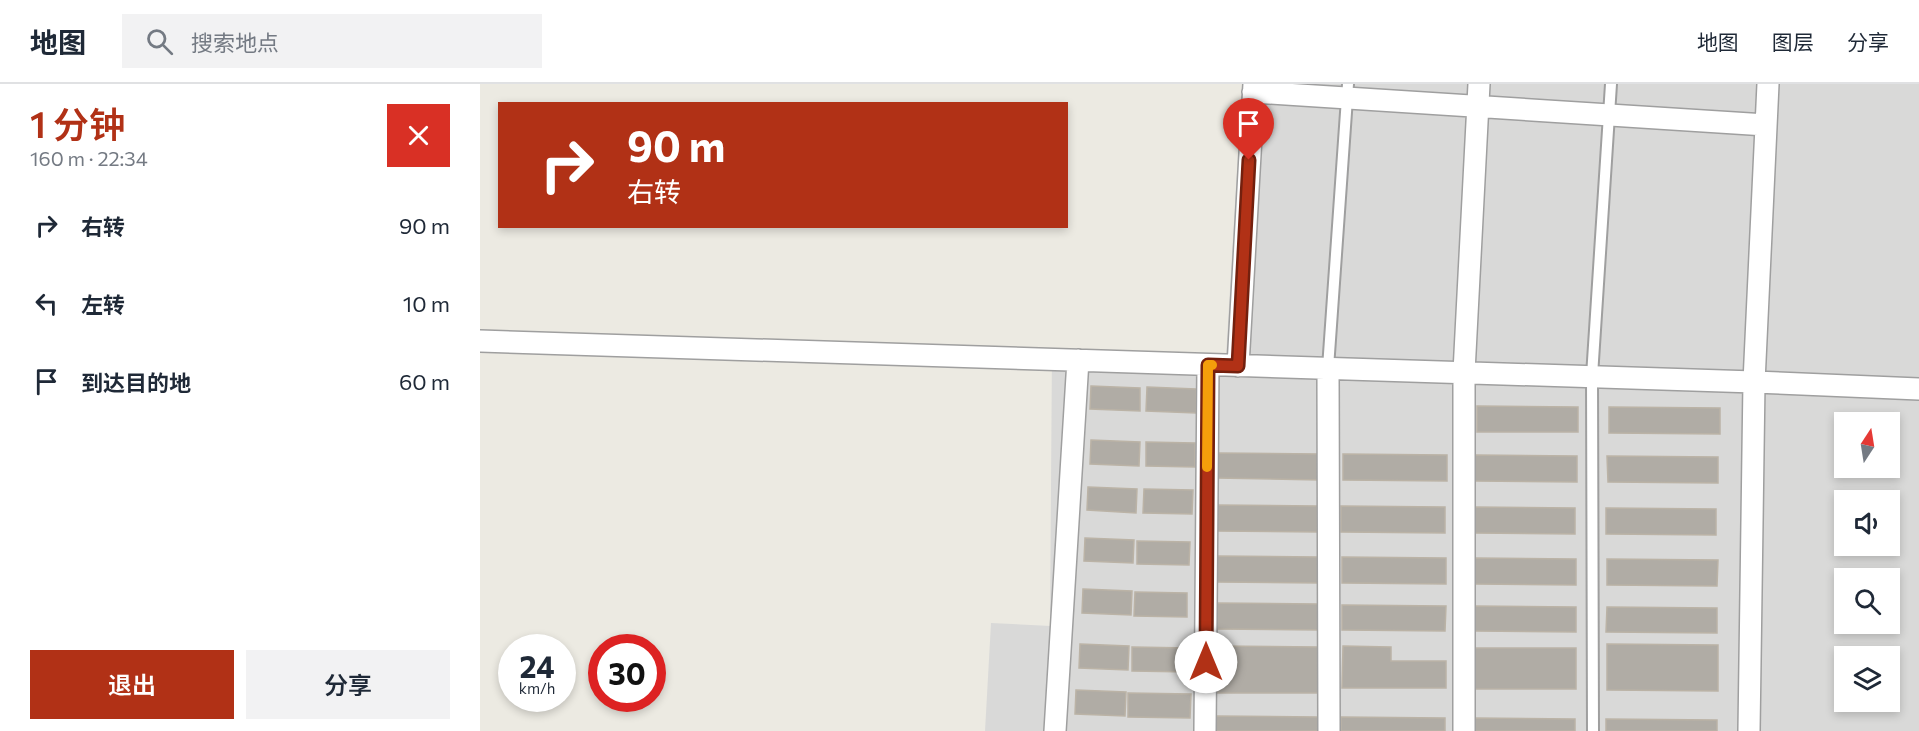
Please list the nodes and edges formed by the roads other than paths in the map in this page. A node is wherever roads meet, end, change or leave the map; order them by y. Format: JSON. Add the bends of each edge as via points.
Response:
{"nodes":[{"id":1,"x":1479,"y":84,"type":"edge"},
{"id":2,"x":1611,"y":84,"type":"edge"},
{"id":3,"x":1768,"y":84,"type":"edge"},
{"id":4,"x":1253,"y":88,"type":"edge"},
{"id":5,"x":1347,"y":91,"type":"edge"},
{"id":6,"x":1477,"y":106,"type":"junction"},
{"id":7,"x":1609,"y":115,"type":"junction"},
{"id":8,"x":1766,"y":125,"type":"junction"},
{"id":9,"x":480,"y":341,"type":"edge"},
{"id":10,"x":1078,"y":360,"type":"junction"},
{"id":11,"x":1208,"y":365,"type":"junction"},
{"id":12,"x":1238,"y":366,"type":"junction"},
{"id":13,"x":1328,"y":368,"type":"junction"},
{"id":14,"x":1464,"y":372,"type":"junction"},
{"id":15,"x":1592,"y":376,"type":"junction"},
{"id":16,"x":1754,"y":382,"type":"junction"},
{"id":17,"x":1919,"y":389,"type":"edge"},
{"id":18,"x":1055,"y":731,"type":"edge"},
{"id":19,"x":1205,"y":731,"type":"edge"},
{"id":20,"x":1329,"y":731,"type":"edge"},
{"id":21,"x":1464,"y":731,"type":"edge"},
{"id":22,"x":1593,"y":731,"type":"edge"},
{"id":23,"x":1749,"y":731,"type":"edge"}],
"edges":[{"from":1,"to":6,"type":"street"},
{"from":2,"to":7,"type":"lane"},
{"from":3,"to":8,"type":"street"},
{"from":4,"to":5,"type":"street"},
{"from":4,"to":12,"type":"street"},
{"from":5,"to":6,"type":"street"},
{"from":5,"to":13,"type":"lane"},
{"from":6,"to":7,"type":"street"},
{"from":6,"to":14,"type":"street"},
{"from":7,"to":8,"type":"street"},
{"from":7,"to":15,"type":"lane"},
{"from":8,"to":16,"type":"street"},
{"from":9,"to":10,"type":"street"},
{"from":10,"to":11,"type":"street"},
{"from":10,"to":18,"type":"street"},
{"from":11,"to":12,"type":"street"},
{"from":11,"to":19,"type":"street"},
{"from":12,"to":13,"type":"street"},
{"from":13,"to":14,"type":"street"},
{"from":13,"to":20,"type":"street"},
{"from":14,"to":15,"type":"street"},
{"from":14,"to":21,"type":"street"},
{"from":15,"to":16,"type":"street"},
{"from":15,"to":22,"type":"lane"},
{"from":16,"to":17,"type":"street"},
{"from":16,"to":23,"type":"street"}]}
